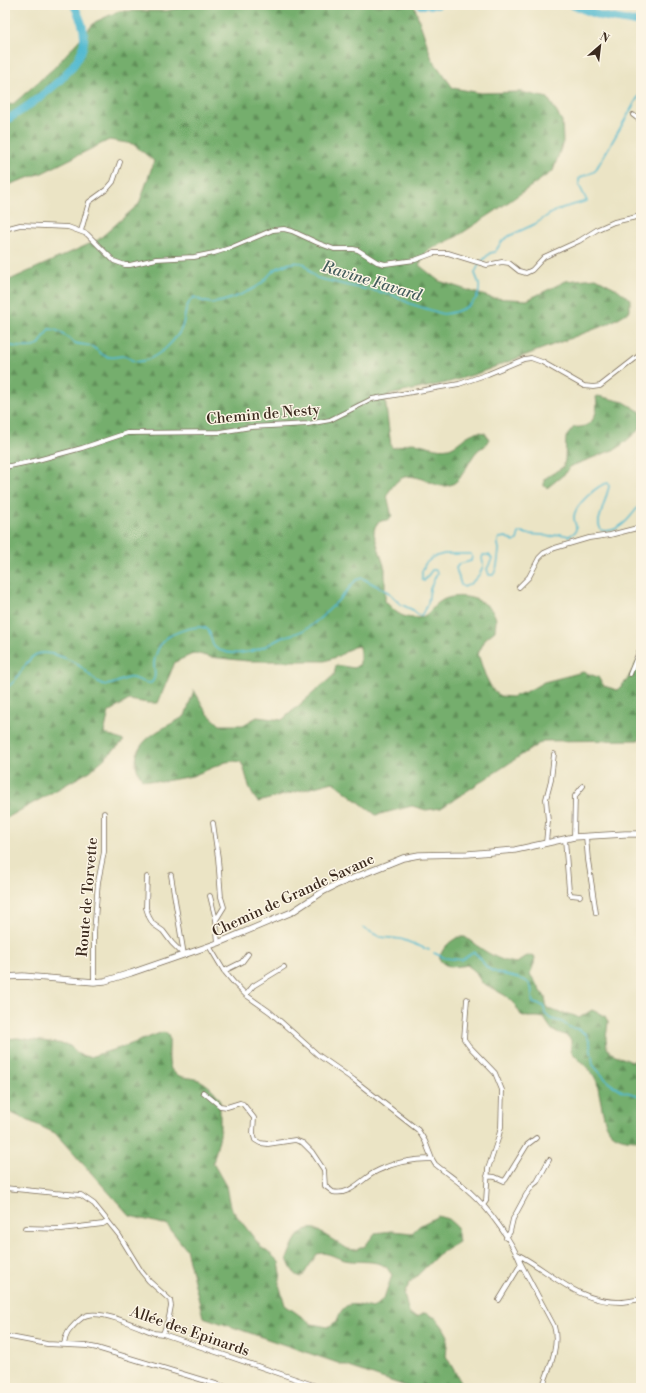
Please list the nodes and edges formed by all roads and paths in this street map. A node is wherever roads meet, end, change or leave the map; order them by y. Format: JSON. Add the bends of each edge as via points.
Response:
{"nodes":[{"id":1,"x":633,"y":115,"type":"dead end"},
{"id":2,"x":641,"y":121,"type":"edge"},
{"id":3,"x":120,"y":162,"type":"dead end"},
{"id":4,"x":641,"y":216,"type":"edge"},
{"id":5,"x":5,"y":228,"type":"edge"},
{"id":6,"x":81,"y":231,"type":"junction"},
{"id":7,"x":641,"y":354,"type":"edge"},
{"id":8,"x":5,"y":467,"type":"edge"},
{"id":9,"x":641,"y":527,"type":"edge"},
{"id":10,"x":519,"y":587,"type":"dead end"},
{"id":11,"x":641,"y":647,"type":"edge"},
{"id":12,"x":630,"y":674,"type":"dead end"},
{"id":13,"x":554,"y":754,"type":"dead end"},
{"id":14,"x":583,"y":786,"type":"dead end"},
{"id":15,"x":104,"y":813,"type":"dead end"},
{"id":16,"x":213,"y":823,"type":"dead end"},
{"id":17,"x":641,"y":834,"type":"edge"},
{"id":18,"x":586,"y":836,"type":"junction"},
{"id":19,"x":574,"y":838,"type":"junction"},
{"id":20,"x":565,"y":839,"type":"junction"},
{"id":21,"x":546,"y":843,"type":"junction"},
{"id":22,"x":171,"y":875,"type":"dead end"},
{"id":23,"x":146,"y":877,"type":"dead end"},
{"id":24,"x":210,"y":896,"type":"dead end"},
{"id":25,"x":580,"y":896,"type":"dead end"},
{"id":26,"x":596,"y":913,"type":"dead end"},
{"id":27,"x":216,"y":920,"type":"junction"},
{"id":28,"x":218,"y":943,"type":"junction"},
{"id":29,"x":208,"y":946,"type":"junction"},
{"id":30,"x":248,"y":954,"type":"dead end"},
{"id":31,"x":184,"y":956,"type":"junction"},
{"id":32,"x":284,"y":967,"type":"dead end"},
{"id":33,"x":224,"y":971,"type":"junction"},
{"id":34,"x":5,"y":977,"type":"edge"},
{"id":35,"x":94,"y":982,"type":"junction"},
{"id":36,"x":246,"y":995,"type":"junction"},
{"id":37,"x":467,"y":999,"type":"dead end"},
{"id":38,"x":203,"y":1092,"type":"dead end"},
{"id":39,"x":536,"y":1138,"type":"dead end"},
{"id":40,"x":432,"y":1159,"type":"junction"},
{"id":41,"x":549,"y":1160,"type":"dead end"},
{"id":42,"x":487,"y":1176,"type":"junction"},
{"id":43,"x":5,"y":1188,"type":"edge"},
{"id":44,"x":483,"y":1205,"type":"junction"},
{"id":45,"x":108,"y":1221,"type":"junction"},
{"id":46,"x":25,"y":1228,"type":"dead end"},
{"id":47,"x":506,"y":1238,"type":"junction"},
{"id":48,"x":517,"y":1254,"type":"junction"},
{"id":49,"x":521,"y":1264,"type":"junction"},
{"id":50,"x":641,"y":1299,"type":"edge"},
{"id":51,"x":499,"y":1300,"type":"dead end"},
{"id":52,"x":162,"y":1334,"type":"junction"},
{"id":53,"x":5,"y":1336,"type":"edge"},
{"id":54,"x":64,"y":1345,"type":"junction"},
{"id":55,"x":229,"y":1388,"type":"edge"},
{"id":56,"x":322,"y":1388,"type":"edge"},
{"id":57,"x":542,"y":1388,"type":"edge"}],
"edges":[{"from":1,"to":2,"type":"street"},
{"from":3,"to":6,"type":"street","via":[[113,182],[89,202]]},
{"from":4,"to":6,"type":"street","via":[[598,228],[579,241],[544,257],[532,270],[526,272],[519,271],[509,263],[482,264],[448,253],[434,253],[415,260],[385,264],[358,250],[334,249],[284,229],[273,230],[214,253],[125,265],[114,261]]},
{"from":5,"to":6,"type":"street","via":[[20,225],[68,227]]},
{"from":7,"to":8,"type":"street","name":"Chemin de Nesty","via":[[600,386],[584,386],[531,358],[459,384],[372,399],[330,420],[220,432],[127,433]]},
{"from":9,"to":10,"type":"street","via":[[589,538],[544,553],[529,577]]},
{"from":11,"to":12,"type":"street"},
{"from":13,"to":21,"type":"street","via":[[546,798]]},
{"from":14,"to":19,"type":"street","via":[[575,796]]},
{"from":15,"to":35,"type":"street","name":"Route de Torvette","via":[[104,852],[98,882],[94,933]]},
{"from":16,"to":27,"type":"street","via":[[220,897],[224,907]]},
{"from":17,"to":18,"type":"street","name":"Chemin de Grande Savane"},
{"from":18,"to":19,"type":"street","name":"Chemin de Grande Savane"},
{"from":18,"to":26,"type":"street"},
{"from":19,"to":20,"type":"street","name":"Chemin de Grande Savane"},
{"from":20,"to":21,"type":"street","name":"Chemin de Grande Savane"},
{"from":20,"to":25,"type":"street","via":[[569,891],[571,895]]},
{"from":21,"to":28,"type":"street","name":"Chemin de Grande Savane","via":[[515,850],[403,858],[336,885],[292,912]]},
{"from":22,"to":31,"type":"street"},
{"from":23,"to":31,"type":"street","via":[[146,908],[149,917]]},
{"from":24,"to":27,"type":"street"},
{"from":27,"to":28,"type":"street"},
{"from":28,"to":29,"type":"street","name":"Chemin de Grande Savane"},
{"from":29,"to":31,"type":"street","name":"Chemin de Grande Savane"},
{"from":29,"to":33,"type":"street"},
{"from":30,"to":33,"type":"street","via":[[242,962]]},
{"from":31,"to":35,"type":"street","name":"Chemin de Grande Savane","via":[[105,981]]},
{"from":32,"to":36,"type":"street","via":[[252,986]]},
{"from":33,"to":36,"type":"street"},
{"from":34,"to":35,"type":"street","name":"Chemin de Grande Savane","via":[[23,976]]},
{"from":36,"to":40,"type":"street","via":[[318,1055],[418,1130]]},
{"from":37,"to":42,"type":"street","via":[[464,1039],[495,1073],[502,1090],[501,1127]]},
{"from":38,"to":40,"type":"street","via":[[220,1106],[243,1104],[254,1118],[253,1133],[255,1140],[260,1143],[279,1144],[296,1140],[303,1143],[324,1170],[326,1186],[333,1192],[342,1192],[356,1186],[376,1171],[398,1163]]},
{"from":39,"to":42,"type":"street","via":[[526,1145],[504,1181]]},
{"from":40,"to":44,"type":"street"},
{"from":41,"to":47,"type":"street","via":[[526,1195]]},
{"from":42,"to":44,"type":"street","via":[[486,1201]]},
{"from":43,"to":45,"type":"street","via":[[81,1195],[94,1204]]},
{"from":44,"to":47,"type":"street"},
{"from":45,"to":46,"type":"street","via":[[103,1224],[62,1229]]},
{"from":45,"to":52,"type":"street","via":[[141,1271],[170,1300],[169,1317]]},
{"from":47,"to":48,"type":"street"},
{"from":48,"to":49,"type":"street"},
{"from":48,"to":50,"type":"street","via":[[564,1286],[585,1296],[621,1302]]},
{"from":49,"to":51,"type":"street"},
{"from":49,"to":57,"type":"street","via":[[556,1334],[556,1342]]},
{"from":52,"to":54,"type":"street","name":"Allée des Epinards","via":[[107,1316],[92,1314],[80,1319],[68,1331]]},
{"from":52,"to":56,"type":"street","name":"Allée des Epinards"},
{"from":53,"to":54,"type":"street"},
{"from":54,"to":55,"type":"street","via":[[97,1348]]}]}
